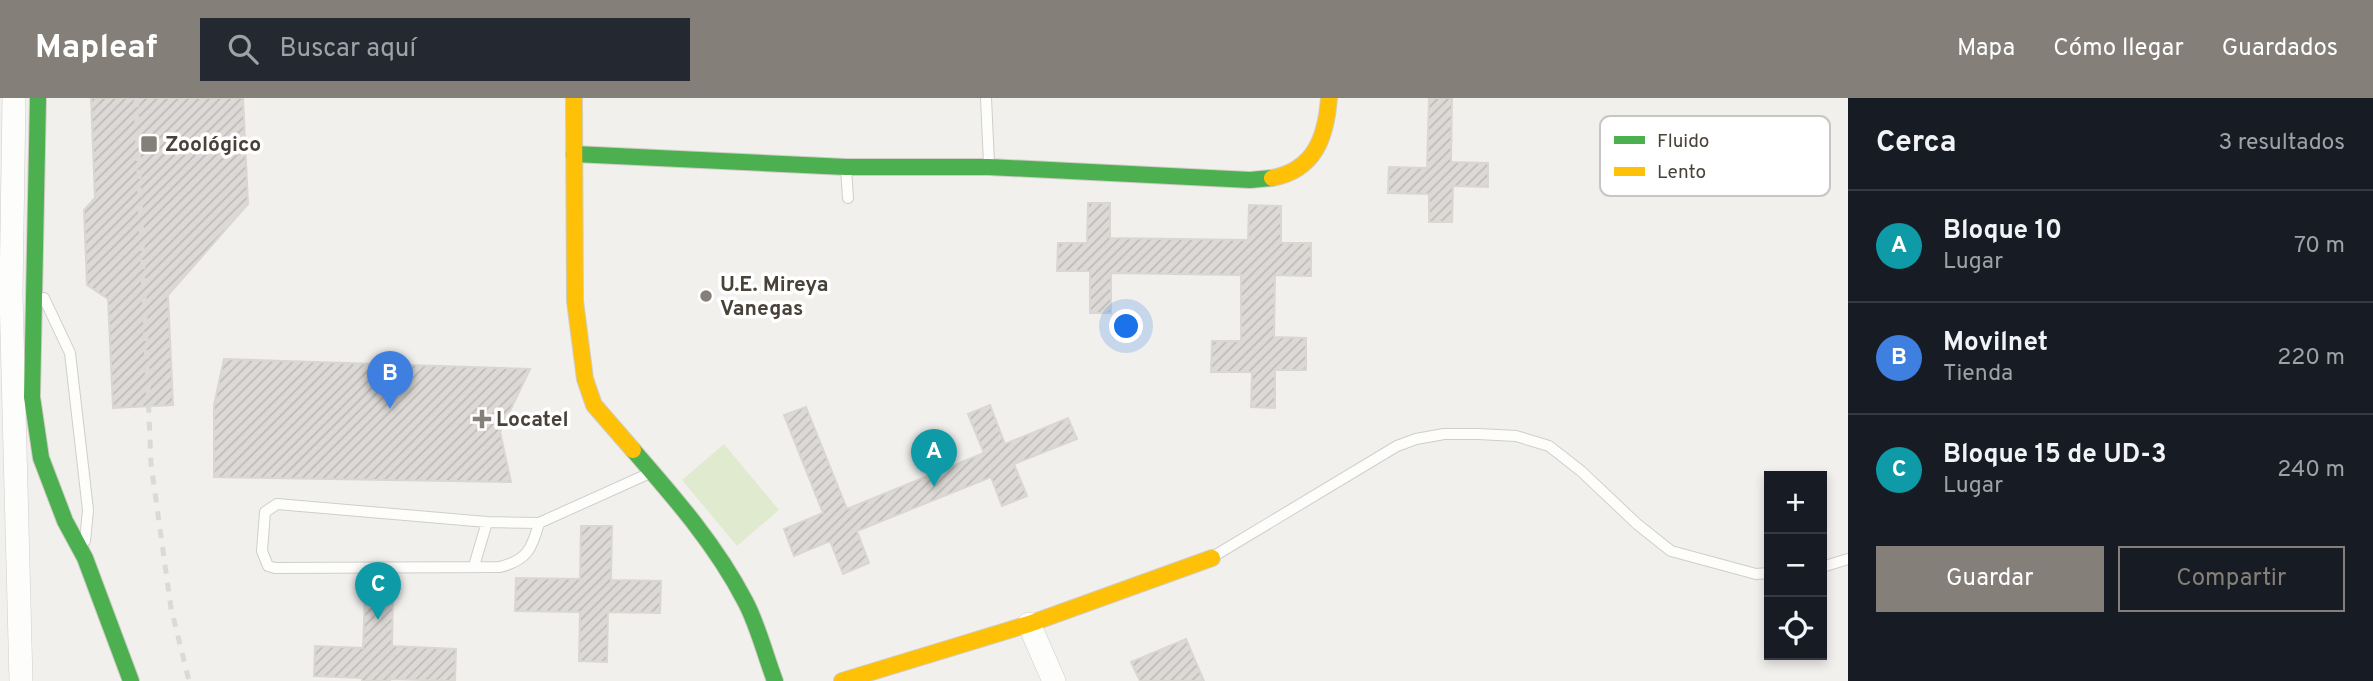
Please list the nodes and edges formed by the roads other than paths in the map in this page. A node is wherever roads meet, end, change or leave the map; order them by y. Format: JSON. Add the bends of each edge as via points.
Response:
{"nodes":[{"id":1,"x":14,"y":98,"type":"edge"},
{"id":2,"x":38,"y":98,"type":"edge"},
{"id":3,"x":574,"y":98,"type":"edge"},
{"id":4,"x":986,"y":98,"type":"edge"},
{"id":5,"x":1328,"y":98,"type":"edge"},
{"id":6,"x":574,"y":153,"type":"junction"},
{"id":7,"x":7,"y":157,"type":"edge"},
{"id":8,"x":846,"y":167,"type":"junction"},
{"id":9,"x":989,"y":167,"type":"junction"},
{"id":10,"x":848,"y":198,"type":"dead end"},
{"id":11,"x":33,"y":274,"type":"junction"},
{"id":12,"x":652,"y":471,"type":"junction"},
{"id":13,"x":487,"y":522,"type":"junction"},
{"id":14,"x":539,"y":523,"type":"junction"},
{"id":15,"x":85,"y":558,"type":"junction"},
{"id":16,"x":1212,"y":558,"type":"joint"},
{"id":17,"x":1848,"y":559,"type":"edge"},
{"id":18,"x":1827,"y":565,"type":"edge"},
{"id":19,"x":474,"y":566,"type":"junction"},
{"id":20,"x":1764,"y":573,"type":"edge"},
{"id":21,"x":1029,"y":624,"type":"junction"},
{"id":22,"x":21,"y":681,"type":"edge"},
{"id":23,"x":131,"y":681,"type":"edge"},
{"id":24,"x":775,"y":681,"type":"edge"},
{"id":25,"x":842,"y":681,"type":"edge"},
{"id":26,"x":1054,"y":681,"type":"edge"}],
"edges":[{"from":1,"to":7,"type":"street"},
{"from":2,"to":11,"type":"street"},
{"from":3,"to":6,"type":"street"},
{"from":4,"to":9,"type":"lane"},
{"from":5,"to":9,"type":"street","via":[[1328,115],[1318,145],[1300,168],[1279,176],[1250,180]]},
{"from":6,"to":8,"type":"street"},
{"from":6,"to":12,"type":"street","via":[[575,301],[585,379],[594,405]]},
{"from":7,"to":22,"type":"street"},
{"from":8,"to":9,"type":"street"},
{"from":8,"to":10,"type":"lane"},
{"from":11,"to":15,"type":"lane","via":[[70,353],[88,510]]},
{"from":11,"to":15,"type":"street","via":[[32,397],[41,458]]},
{"from":12,"to":14,"type":"lane"},
{"from":12,"to":24,"type":"street","via":[[719,556],[746,603]]},
{"from":13,"to":14,"type":"lane"},
{"from":13,"to":19,"type":"lane"},
{"from":13,"to":19,"type":"lane","via":[[276,504],[265,512],[262,522],[263,558],[275,568]]},
{"from":14,"to":19,"type":"lane","via":[[530,547],[516,563]]},
{"from":15,"to":23,"type":"street"},
{"from":16,"to":20,"type":"lane","via":[[1397,446],[1416,439],[1478,434],[1516,436],[1549,446],[1671,551]]},
{"from":16,"to":21,"type":"street"},
{"from":17,"to":18,"type":"lane"},
{"from":21,"to":25,"type":"street"},
{"from":21,"to":26,"type":"street"}]}
